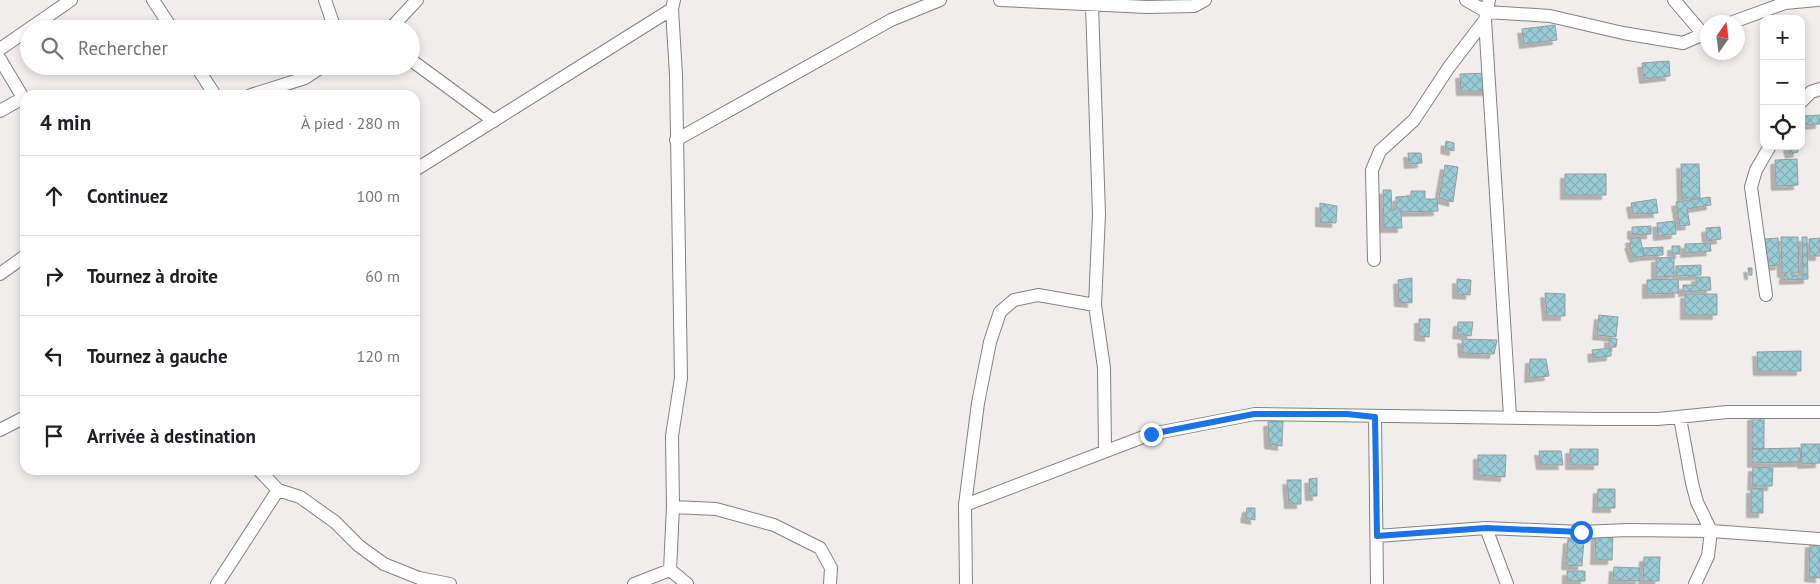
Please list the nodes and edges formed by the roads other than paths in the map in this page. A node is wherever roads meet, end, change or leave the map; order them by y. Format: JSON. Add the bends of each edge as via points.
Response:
{"nodes":[{"id":1,"x":72,"y":0,"type":"edge"},
{"id":2,"x":153,"y":0,"type":"edge"},
{"id":3,"x":325,"y":0,"type":"edge"},
{"id":4,"x":417,"y":0,"type":"edge"},
{"id":5,"x":940,"y":0,"type":"edge"},
{"id":6,"x":1000,"y":0,"type":"edge"},
{"id":7,"x":1466,"y":0,"type":"edge"},
{"id":8,"x":1674,"y":0,"type":"edge"},
{"id":9,"x":1818,"y":0,"type":"edge"},
{"id":10,"x":1062,"y":1,"type":"edge"},
{"id":11,"x":1199,"y":2,"type":"edge"},
{"id":12,"x":673,"y":4,"type":"edge"},
{"id":13,"x":1092,"y":5,"type":"junction"},
{"id":14,"x":1487,"y":11,"type":"edge"},
{"id":15,"x":1745,"y":18,"type":"edge"},
{"id":16,"x":42,"y":20,"type":"edge"},
{"id":17,"x":166,"y":20,"type":"edge"},
{"id":18,"x":332,"y":20,"type":"edge"},
{"id":19,"x":398,"y":20,"type":"edge"},
{"id":20,"x":1700,"y":28,"type":"edge"},
{"id":21,"x":20,"y":35,"type":"edge"},
{"id":22,"x":1700,"y":35,"type":"edge"},
{"id":23,"x":0,"y":48,"type":"edge"},
{"id":24,"x":0,"y":59,"type":"edge"},
{"id":25,"x":420,"y":67,"type":"edge"},
{"id":26,"x":202,"y":75,"type":"edge"},
{"id":27,"x":310,"y":75,"type":"edge"},
{"id":28,"x":1820,"y":89,"type":"edge"},
{"id":29,"x":212,"y":90,"type":"edge"},
{"id":30,"x":268,"y":90,"type":"edge"},
{"id":31,"x":20,"y":92,"type":"edge"},
{"id":32,"x":1805,"y":98,"type":"edge"},
{"id":33,"x":20,"y":101,"type":"edge"},
{"id":34,"x":0,"y":111,"type":"edge"},
{"id":35,"x":494,"y":120,"type":"junction"},
{"id":36,"x":676,"y":140,"type":"junction"},
{"id":37,"x":1768,"y":150,"type":"edge"},
{"id":38,"x":420,"y":167,"type":"edge"},
{"id":39,"x":20,"y":260,"type":"edge"},
{"id":40,"x":1374,"y":260,"type":"dead end"},
{"id":41,"x":0,"y":274,"type":"edge"},
{"id":42,"x":1766,"y":295,"type":"dead end"},
{"id":43,"x":1095,"y":305,"type":"junction"},
{"id":44,"x":1820,"y":412,"type":"edge"},
{"id":45,"x":1510,"y":416,"type":"junction"},
{"id":46,"x":1375,"y":417,"type":"junction"},
{"id":47,"x":1680,"y":418,"type":"junction"},
{"id":48,"x":20,"y":420,"type":"edge"},
{"id":49,"x":0,"y":430,"type":"edge"},
{"id":50,"x":1105,"y":451,"type":"junction"},
{"id":51,"x":264,"y":475,"type":"edge"},
{"id":52,"x":278,"y":490,"type":"junction"},
{"id":53,"x":965,"y":505,"type":"junction"},
{"id":54,"x":673,"y":507,"type":"junction"},
{"id":55,"x":1486,"y":528,"type":"junction"},
{"id":56,"x":1711,"y":531,"type":"junction"},
{"id":57,"x":1377,"y":536,"type":"junction"},
{"id":58,"x":1820,"y":539,"type":"edge"},
{"id":59,"x":670,"y":570,"type":"junction"},
{"id":60,"x":218,"y":584,"type":"edge"},
{"id":61,"x":450,"y":584,"type":"edge"},
{"id":62,"x":634,"y":584,"type":"edge"},
{"id":63,"x":687,"y":584,"type":"edge"},
{"id":64,"x":830,"y":584,"type":"edge"},
{"id":65,"x":966,"y":584,"type":"edge"},
{"id":66,"x":1377,"y":584,"type":"edge"},
{"id":67,"x":1507,"y":584,"type":"edge"},
{"id":68,"x":1695,"y":584,"type":"edge"}],
"edges":[{"from":1,"to":16,"type":"street"},
{"from":2,"to":17,"type":"street"},
{"from":3,"to":18,"type":"street"},
{"from":4,"to":19,"type":"street"},
{"from":5,"to":36,"type":"street","via":[[890,20]]},
{"from":6,"to":10,"type":"street"},
{"from":7,"to":14,"type":"street"},
{"from":8,"to":20,"type":"street"},
{"from":9,"to":15,"type":"street","via":[[1785,3]]},
{"from":10,"to":13,"type":"street"},
{"from":11,"to":13,"type":"street"},
{"from":12,"to":35,"type":"street"},
{"from":12,"to":36,"type":"street"},
{"from":13,"to":43,"type":"street","via":[[1099,214]]},
{"from":14,"to":22,"type":"street","via":[[1550,16],[1683,43]]},
{"from":14,"to":40,"type":"street","via":[[1414,120],[1380,151],[1372,170]]},
{"from":14,"to":45,"type":"street"},
{"from":21,"to":23,"type":"street"},
{"from":24,"to":31,"type":"street"},
{"from":25,"to":35,"type":"street"},
{"from":26,"to":29,"type":"street"},
{"from":27,"to":30,"type":"street"},
{"from":28,"to":32,"type":"street"},
{"from":33,"to":34,"type":"street"},
{"from":35,"to":38,"type":"street"},
{"from":36,"to":54,"type":"street","via":[[681,378],[672,436]]},
{"from":37,"to":42,"type":"street","via":[[1751,186]]},
{"from":39,"to":41,"type":"street"},
{"from":43,"to":50,"type":"street","via":[[1104,368]]},
{"from":43,"to":53,"type":"street","via":[[1038,295],[1014,300],[1000,312],[990,342],[978,403]]},
{"from":44,"to":47,"type":"street","via":[[1727,412]]},
{"from":45,"to":46,"type":"street"},
{"from":45,"to":47,"type":"street"},
{"from":46,"to":50,"type":"street","via":[[1254,414],[1151,434]]},
{"from":46,"to":57,"type":"street"},
{"from":47,"to":56,"type":"street","via":[[1692,483]]},
{"from":48,"to":49,"type":"street"},
{"from":50,"to":53,"type":"street"},
{"from":51,"to":52,"type":"street"},
{"from":52,"to":60,"type":"street"},
{"from":52,"to":61,"type":"street","via":[[300,497],[384,564],[419,578]]},
{"from":53,"to":65,"type":"street"},
{"from":54,"to":59,"type":"street"},
{"from":54,"to":64,"type":"street","via":[[716,509],[781,528],[820,548],[831,568]]},
{"from":55,"to":56,"type":"street","via":[[1581,532]]},
{"from":55,"to":57,"type":"street"},
{"from":55,"to":67,"type":"street"},
{"from":56,"to":58,"type":"street"},
{"from":56,"to":68,"type":"street","via":[[1708,556]]},
{"from":57,"to":66,"type":"street"},
{"from":59,"to":62,"type":"street"},
{"from":59,"to":63,"type":"street"}]}
